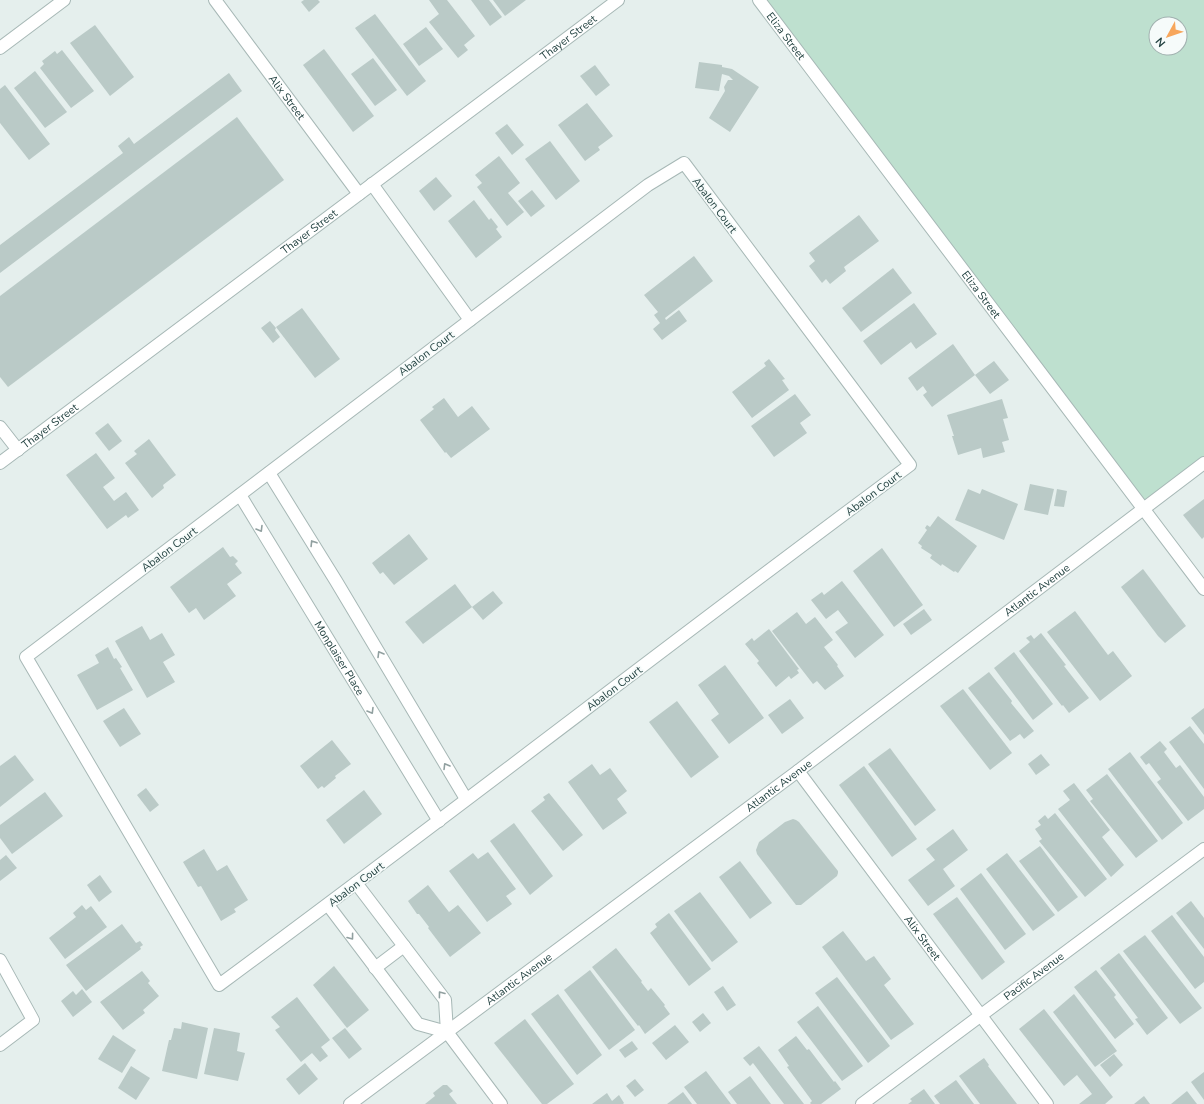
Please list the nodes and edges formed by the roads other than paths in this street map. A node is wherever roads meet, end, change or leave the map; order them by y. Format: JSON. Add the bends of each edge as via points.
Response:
{"nodes":[{"id":1,"x":64,"y":0,"type":"edge"},
{"id":2,"x":215,"y":0,"type":"edge"},
{"id":3,"x":618,"y":0,"type":"edge"},
{"id":4,"x":759,"y":0,"type":"edge"},
{"id":5,"x":0,"y":48,"type":"edge"},
{"id":6,"x":372,"y":184,"type":"junction"},
{"id":7,"x":358,"y":194,"type":"junction"},
{"id":8,"x":470,"y":320,"type":"junction"},
{"id":9,"x":0,"y":427,"type":"edge"},
{"id":10,"x":18,"y":450,"type":"junction"},
{"id":11,"x":0,"y":463,"type":"edge"},
{"id":12,"x":1204,"y":463,"type":"edge"},
{"id":13,"x":269,"y":473,"type":"junction"},
{"id":14,"x":240,"y":495,"type":"junction"},
{"id":15,"x":1143,"y":508,"type":"junction"},
{"id":16,"x":1204,"y":589,"type":"edge"},
{"id":17,"x":798,"y":771,"type":"junction"},
{"id":18,"x":466,"y":799,"type":"junction"},
{"id":19,"x":439,"y":821,"type":"junction"},
{"id":20,"x":1204,"y":849,"type":"edge"},
{"id":21,"x":356,"y":883,"type":"junction"},
{"id":22,"x":328,"y":905,"type":"junction"},
{"id":23,"x":404,"y":946,"type":"junction"},
{"id":24,"x":0,"y":960,"type":"edge"},
{"id":25,"x":375,"y":968,"type":"junction"},
{"id":26,"x":980,"y":1015,"type":"junction"},
{"id":27,"x":447,"y":1032,"type":"junction"},
{"id":28,"x":0,"y":1045,"type":"edge"},
{"id":29,"x":350,"y":1104,"type":"edge"},
{"id":30,"x":501,"y":1104,"type":"edge"},
{"id":31,"x":862,"y":1104,"type":"edge"},
{"id":32,"x":1047,"y":1104,"type":"edge"}],
"edges":[{"from":1,"to":5,"type":"street"},
{"from":2,"to":7,"type":"street","name":"Alix Street"},
{"from":3,"to":6,"type":"street","name":"Thayer Street"},
{"from":4,"to":15,"type":"street","name":"Eliza Street"},
{"from":6,"to":7,"type":"street","name":"Thayer Street"},
{"from":6,"to":8,"type":"street"},
{"from":7,"to":10,"type":"street","name":"Thayer Street"},
{"from":8,"to":13,"type":"street","name":"Abalon Court"},
{"from":8,"to":18,"type":"street","name":"Abalon Court","via":[[648,184],[684,163],[910,465]]},
{"from":9,"to":10,"type":"street"},
{"from":10,"to":11,"type":"street","name":"Thayer Street"},
{"from":12,"to":15,"type":"street","name":"Atlantic Avenue"},
{"from":13,"to":14,"type":"street","name":"Abalon Court"},
{"from":18,"to":13,"type":"street","one_way":true},
{"from":14,"to":19,"type":"street","name":"Monplaiser Place","one_way":true},
{"from":14,"to":22,"type":"street","name":"Abalon Court","via":[[26,657],[219,986]]},
{"from":15,"to":16,"type":"street","name":"Eliza Street"},
{"from":15,"to":17,"type":"street","name":"Atlantic Avenue"},
{"from":17,"to":26,"type":"street","name":"Alix Street"},
{"from":17,"to":27,"type":"street","name":"Atlantic Avenue"},
{"from":18,"to":19,"type":"street","name":"Abalon Court"},
{"from":19,"to":21,"type":"street","name":"Abalon Court"},
{"from":20,"to":26,"type":"street","name":"Pacific Avenue"},
{"from":21,"to":22,"type":"street","name":"Abalon Court"},
{"from":21,"to":23,"type":"street"},
{"from":22,"to":25,"type":"street","one_way":true},
{"from":23,"to":25,"type":"street"},
{"from":27,"to":23,"type":"street","one_way":true,"via":[[445,1000]]},
{"from":24,"to":28,"type":"street","via":[[33,1020]]},
{"from":25,"to":27,"type":"street","via":[[418,1024]]},
{"from":26,"to":31,"type":"street","name":"Pacific Avenue"},
{"from":26,"to":32,"type":"street","name":"Alix Street"},
{"from":27,"to":29,"type":"street","name":"Atlantic Avenue"},
{"from":27,"to":30,"type":"street"}]}
